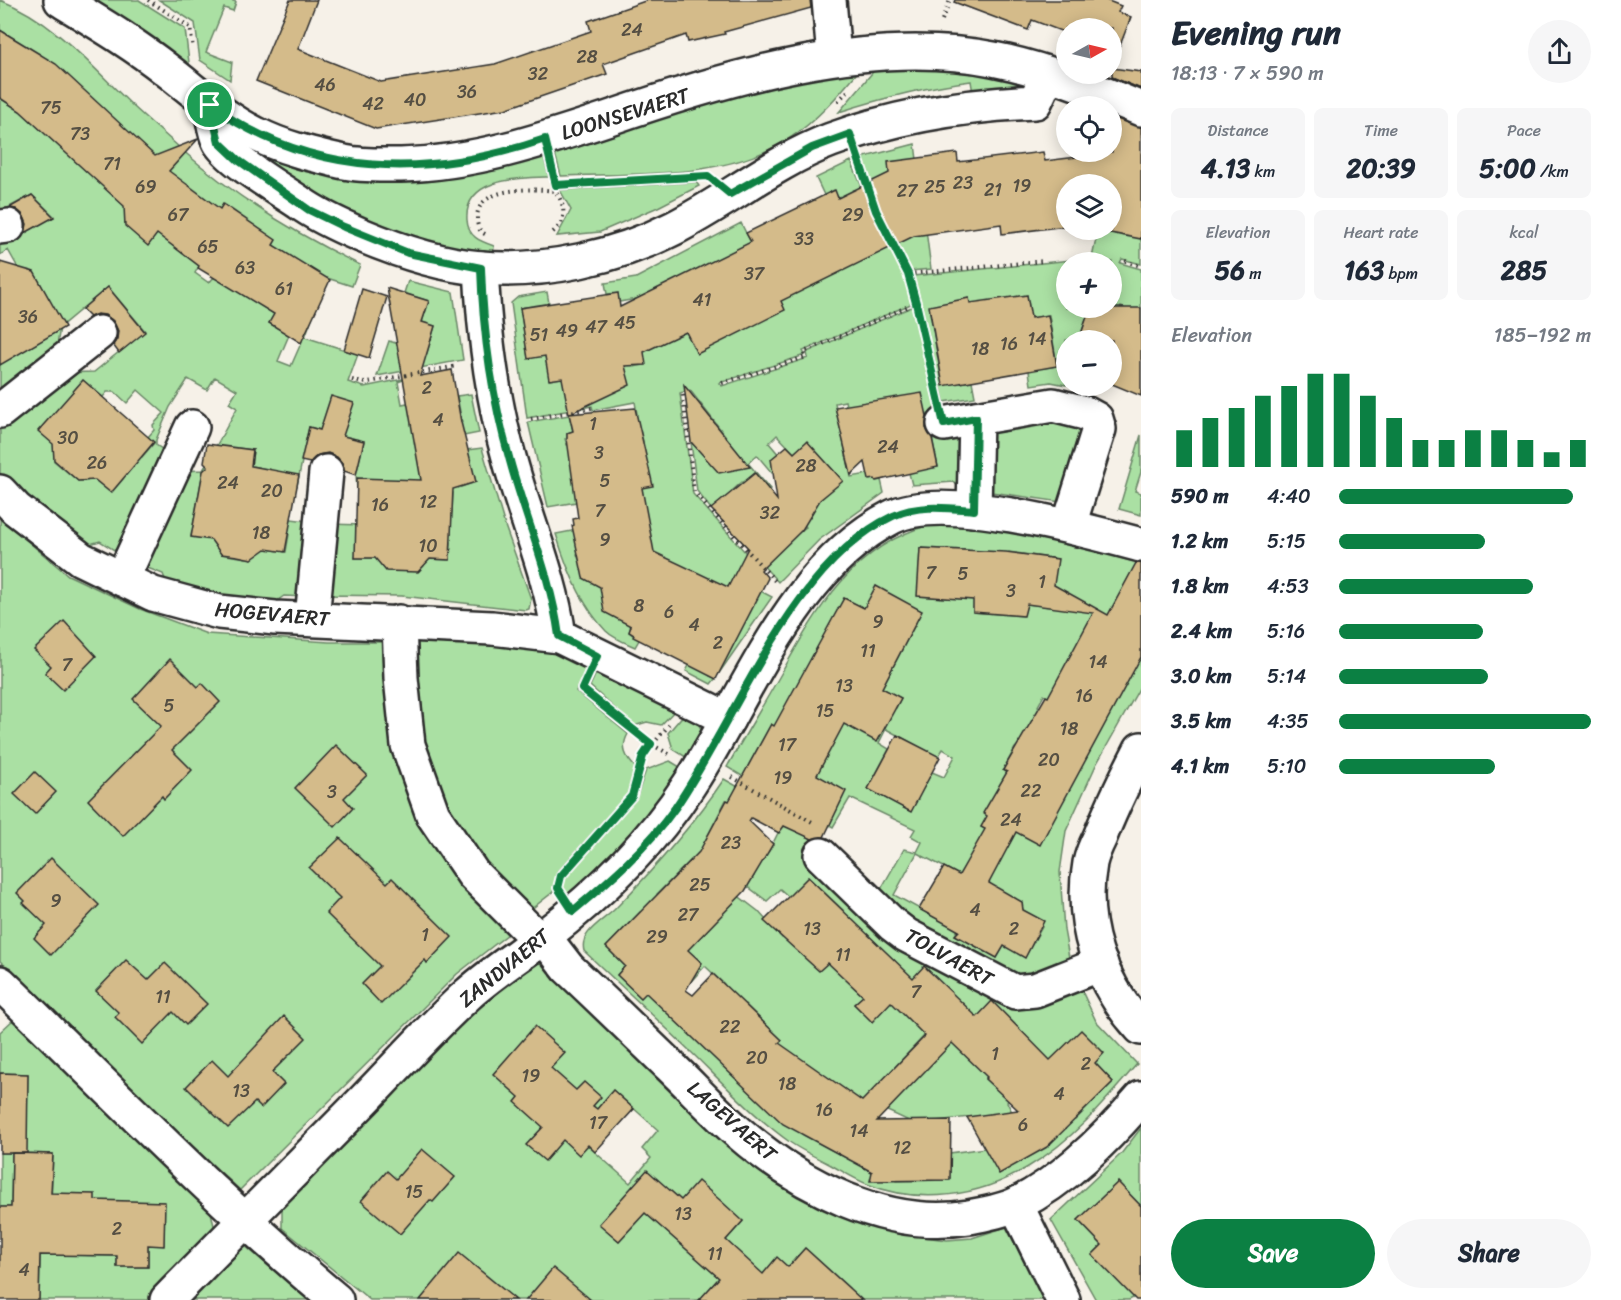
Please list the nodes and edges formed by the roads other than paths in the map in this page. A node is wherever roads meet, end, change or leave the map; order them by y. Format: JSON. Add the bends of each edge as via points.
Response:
{"nodes":[{"id":1,"x":61,"y":0,"type":"edge"},
{"id":2,"x":829,"y":0,"type":"edge"},
{"id":3,"x":834,"y":57,"type":"junction"},
{"id":4,"x":1048,"y":74,"type":"junction"},
{"id":5,"x":210,"y":105,"type":"junction"},
{"id":6,"x":1141,"y":109,"type":"edge"},
{"id":7,"x":481,"y":268,"type":"junction"},
{"id":8,"x":99,"y":333,"type":"dead end"},
{"id":9,"x":0,"y":411,"type":"edge"},
{"id":10,"x":976,"y":418,"type":"junction"},
{"id":11,"x":944,"y":424,"type":"road end"},
{"id":12,"x":192,"y":427,"type":"dead end"},
{"id":13,"x":326,"y":472,"type":"dead end"},
{"id":14,"x":0,"y":492,"type":"edge"},
{"id":15,"x":974,"y":510,"type":"junction"},
{"id":16,"x":1070,"y":525,"type":"junction"},
{"id":17,"x":1141,"y":544,"type":"edge"},
{"id":18,"x":122,"y":579,"type":"junction"},
{"id":19,"x":312,"y":619,"type":"junction"},
{"id":20,"x":399,"y":622,"type":"junction"},
{"id":21,"x":559,"y":636,"type":"junction"},
{"id":22,"x":728,"y":719,"type":"junction"},
{"id":23,"x":1141,"y":749,"type":"edge"},
{"id":24,"x":821,"y":855,"type":"road end"},
{"id":25,"x":537,"y":934,"type":"junction"},
{"id":26,"x":1101,"y":964,"type":"junction"},
{"id":27,"x":5,"y":998,"type":"edge"},
{"id":28,"x":1141,"y":1028,"type":"edge"},
{"id":29,"x":1141,"y":1098,"type":"edge"},
{"id":30,"x":1016,"y":1204,"type":"junction"},
{"id":31,"x":245,"y":1221,"type":"junction"},
{"id":32,"x":167,"y":1300,"type":"edge"},
{"id":33,"x":336,"y":1300,"type":"edge"},
{"id":34,"x":1063,"y":1300,"type":"edge"}],
"edges":[{"from":1,"to":5,"type":"street","name":"LOONSEVAERT","via":[[166,68]]},
{"from":2,"to":3,"type":"street"},
{"from":3,"to":4,"type":"street","name":"LOONSEVAERT","via":[[906,52],[963,55]]},
{"from":3,"to":5,"type":"street","name":"LOONSEVAERT","via":[[747,76],[518,148],[419,164],[347,163],[291,148],[256,135]]},
{"from":4,"to":6,"type":"street","name":"LOONSEVAERT"},
{"from":4,"to":7,"type":"street","via":[[1035,102],[980,104],[922,113],[840,137],[676,227],[628,247],[559,263]]},
{"from":5,"to":7,"type":"street","via":[[219,142],[309,210],[408,253]]},
{"from":7,"to":21,"type":"street","via":[[488,360],[501,424],[555,604]]},
{"from":8,"to":9,"type":"street"},
{"from":10,"to":11,"type":"street"},
{"from":10,"to":15,"type":"street"},
{"from":10,"to":16,"type":"street","via":[[1053,405],[1096,419],[1099,429]]},
{"from":12,"to":18,"type":"street"},
{"from":13,"to":19,"type":"street"},
{"from":14,"to":18,"type":"street","name":"HOGEVAERT","via":[[81,559]]},
{"from":15,"to":16,"type":"street","name":"ZANDVAERT"},
{"from":15,"to":22,"type":"street","name":"ZANDVAERT","via":[[933,507],[894,515],[856,540],[818,578],[776,634]]},
{"from":16,"to":17,"type":"street","name":"ZANDVAERT"},
{"from":18,"to":19,"type":"street","name":"HOGEVAERT","via":[[153,594],[219,612]]},
{"from":19,"to":20,"type":"street","name":"HOGEVAERT"},
{"from":20,"to":21,"type":"street","name":"HOGEVAERT"},
{"from":20,"to":25,"type":"street","via":[[400,678],[408,745],[433,815],[473,874]]},
{"from":21,"to":22,"type":"street","name":"HOGEVAERT"},
{"from":22,"to":25,"type":"street","name":"ZANDVAERT","via":[[673,810],[621,870],[573,911]]},
{"from":23,"to":26,"type":"street","via":[[1112,804],[1090,860],[1088,919]]},
{"from":24,"to":26,"type":"street","name":"TOLVAERT","via":[[906,935],[1015,992],[1035,990]]},
{"from":25,"to":30,"type":"street","name":"LAGEVAERT","via":[[738,1132],[814,1184],[859,1205],[908,1218],[952,1220]]},
{"from":25,"to":31,"type":"street","name":"ZANDVAERT","via":[[468,995]]},
{"from":26,"to":28,"type":"street","via":[[1114,995]]},
{"from":27,"to":31,"type":"street"},
{"from":29,"to":30,"type":"street","name":"LAGEVAERT","via":[[1098,1145]]},
{"from":30,"to":34,"type":"street"},
{"from":31,"to":32,"type":"street","name":"ZANDVAERT"},
{"from":31,"to":33,"type":"street"}]}
